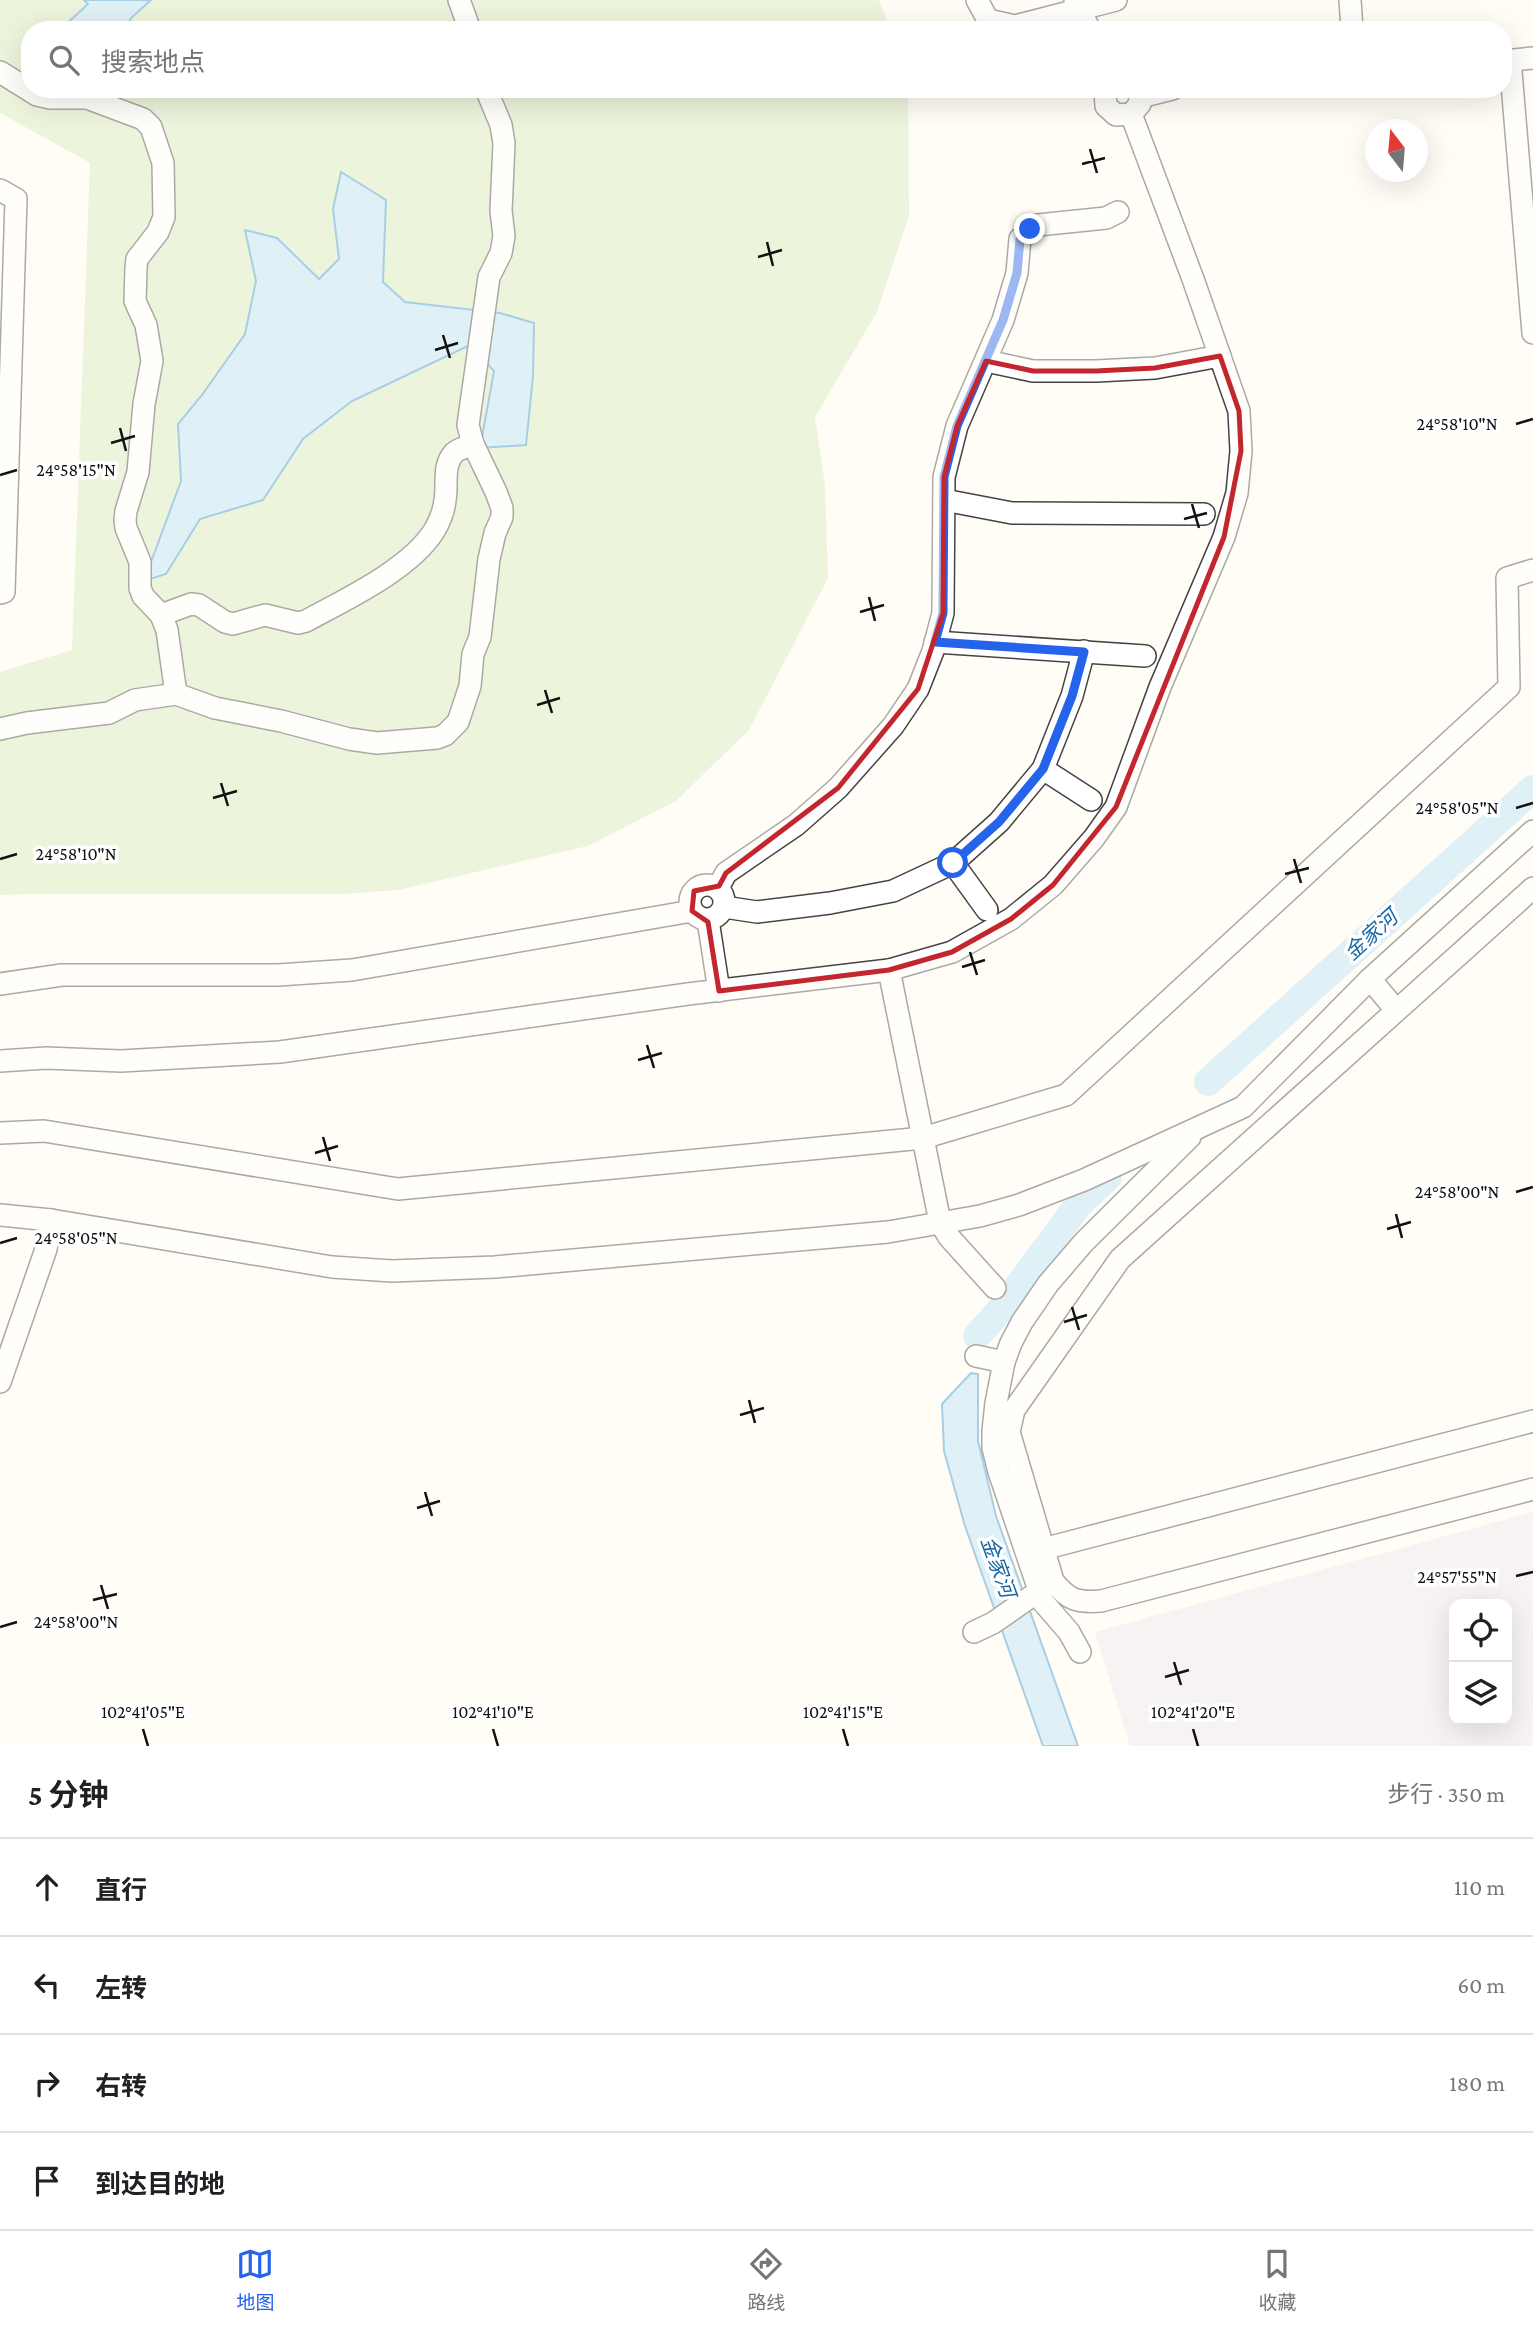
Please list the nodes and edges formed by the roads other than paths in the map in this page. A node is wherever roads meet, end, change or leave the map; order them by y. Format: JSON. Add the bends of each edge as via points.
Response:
{"nodes":[{"id":1,"x":459,"y":0,"type":"edge"},
{"id":2,"x":978,"y":0,"type":"edge"},
{"id":3,"x":1116,"y":0,"type":"edge"},
{"id":4,"x":1350,"y":0,"type":"edge"},
{"id":5,"x":1077,"y":4,"type":"edge"},
{"id":6,"x":467,"y":21,"type":"edge"},
{"id":7,"x":992,"y":21,"type":"edge"},
{"id":8,"x":1029,"y":21,"type":"edge"},
{"id":9,"x":1086,"y":21,"type":"edge"},
{"id":10,"x":1351,"y":21,"type":"edge"},
{"id":11,"x":1533,"y":58,"type":"edge"},
{"id":12,"x":1512,"y":60,"type":"edge"},
{"id":13,"x":0,"y":72,"type":"edge"},
{"id":14,"x":21,"y":85,"type":"edge"},
{"id":15,"x":50,"y":98,"type":"edge"},
{"id":16,"x":86,"y":98,"type":"edge"},
{"id":17,"x":86,"y":98,"type":"edge"},
{"id":18,"x":490,"y":98,"type":"edge"},
{"id":19,"x":1105,"y":98,"type":"edge"},
{"id":20,"x":1510,"y":98,"type":"edge"},
{"id":21,"x":1137,"y":100,"type":"edge"},
{"id":22,"x":3,"y":194,"type":"edge"},
{"id":23,"x":1118,"y":212,"type":"dead end"},
{"id":24,"x":1533,"y":333,"type":"edge"},
{"id":25,"x":6,"y":345,"type":"edge"},
{"id":26,"x":1220,"y":356,"type":"junction"},
{"id":27,"x":986,"y":361,"type":"junction"},
{"id":28,"x":473,"y":444,"type":"junction"},
{"id":29,"x":4,"y":497,"type":"edge"},
{"id":30,"x":944,"y":500,"type":"junction"},
{"id":31,"x":1203,"y":514,"type":"dead end"},
{"id":32,"x":1533,"y":570,"type":"edge"},
{"id":33,"x":0,"y":593,"type":"edge"},
{"id":34,"x":162,"y":615,"type":"junction"},
{"id":35,"x":935,"y":642,"type":"junction"},
{"id":36,"x":1084,"y":652,"type":"junction"},
{"id":37,"x":1144,"y":656,"type":"dead end"},
{"id":38,"x":176,"y":694,"type":"junction"},
{"id":39,"x":0,"y":729,"type":"edge"},
{"id":40,"x":1043,"y":769,"type":"junction"},
{"id":41,"x":1091,"y":800,"type":"dead end"},
{"id":42,"x":1533,"y":831,"type":"edge"},
{"id":43,"x":953,"y":863,"type":"junction"},
{"id":44,"x":1533,"y":888,"type":"edge"},
{"id":45,"x":711,"y":907,"type":"junction"},
{"id":46,"x":987,"y":910,"type":"dead end"},
{"id":47,"x":890,"y":970,"type":"junction"},
{"id":48,"x":1370,"y":979,"type":"junction"},
{"id":49,"x":0,"y":984,"type":"edge"},
{"id":50,"x":719,"y":991,"type":"junction"},
{"id":51,"x":1396,"y":1010,"type":"junction"},
{"id":52,"x":0,"y":1061,"type":"edge"},
{"id":53,"x":1243,"y":1107,"type":"junction"},
{"id":54,"x":1199,"y":1128,"type":"junction"},
{"id":55,"x":1264,"y":1129,"type":"junction"},
{"id":56,"x":0,"y":1133,"type":"edge"},
{"id":57,"x":923,"y":1138,"type":"junction"},
{"id":58,"x":0,"y":1215,"type":"edge"},
{"id":59,"x":51,"y":1220,"type":"junction"},
{"id":60,"x":940,"y":1222,"type":"junction"},
{"id":61,"x":995,"y":1288,"type":"dead end"},
{"id":62,"x":976,"y":1356,"type":"dead end"},
{"id":63,"x":1004,"y":1362,"type":"junction"},
{"id":64,"x":0,"y":1382,"type":"edge"},
{"id":65,"x":1533,"y":1421,"type":"edge"},
{"id":66,"x":1533,"y":1489,"type":"edge"},
{"id":67,"x":1043,"y":1549,"type":"junction"},
{"id":68,"x":1033,"y":1595,"type":"junction"},
{"id":69,"x":984,"y":1628,"type":"dead end"},
{"id":70,"x":1080,"y":1652,"type":"dead end"}],
"edges":[{"from":1,"to":6,"type":"street"},
{"from":2,"to":7,"type":"street"},
{"from":3,"to":5,"type":"street"},
{"from":4,"to":10,"type":"street"},
{"from":5,"to":8,"type":"street"},
{"from":5,"to":9,"type":"street"},
{"from":11,"to":12,"type":"street"},
{"from":13,"to":14,"type":"street"},
{"from":15,"to":17,"type":"street"},
{"from":16,"to":34,"type":"street","via":[[143,118],[156,138],[163,163],[164,217],[136,268],[135,301],[146,325],[152,361],[138,472],[125,520],[140,562],[143,596]]},
{"from":18,"to":28,"type":"street","via":[[504,143],[504,236],[488,283],[468,425]]},
{"from":19,"to":21,"type":"street","via":[[1106,106],[1116,115]]},
{"from":20,"to":24,"type":"street"},
{"from":21,"to":26,"type":"street"},
{"from":22,"to":25,"type":"street","via":[[16,199]]},
{"from":23,"to":27,"type":"street","via":[[1106,218],[1038,225],[1020,239],[1017,273]]},
{"from":25,"to":29,"type":"street"},
{"from":26,"to":27,"type":"street","via":[[1155,368],[1096,371],[1033,371]]},
{"from":26,"to":47,"type":"street","via":[[1239,411],[1237,492],[1224,537],[1160,687],[1116,807],[1053,884],[1011,919],[952,952]]},
{"from":27,"to":30,"type":"street","via":[[957,426],[944,477]]},
{"from":28,"to":34,"type":"street","via":[[455,451],[448,461],[446,500],[433,533],[363,591],[298,623],[265,615],[233,624],[191,604]]},
{"from":28,"to":38,"type":"street","via":[[496,492],[502,517],[489,559],[470,686],[451,731],[437,738],[377,743],[215,708]]},
{"from":29,"to":33,"type":"street","via":[[4,592]]},
{"from":30,"to":31,"type":"street","via":[[1012,513]]},
{"from":30,"to":35,"type":"street","via":[[943,613]]},
{"from":32,"to":57,"type":"street","via":[[1507,578],[1509,687],[1066,1095]]},
{"from":34,"to":38,"type":"street"},
{"from":35,"to":36,"type":"street"},
{"from":35,"to":45,"type":"street","via":[[918,689],[884,737],[838,788],[796,825],[726,873]]},
{"from":36,"to":37,"type":"street"},
{"from":36,"to":40,"type":"street"},
{"from":38,"to":39,"type":"street","via":[[135,699],[109,713]]},
{"from":40,"to":41,"type":"street"},
{"from":40,"to":43,"type":"street","via":[[999,822]]},
{"from":42,"to":48,"type":"street"},
{"from":43,"to":45,"type":"street","via":[[893,891],[830,904],[757,912]]},
{"from":43,"to":46,"type":"street"},
{"from":44,"to":51,"type":"street"},
{"from":45,"to":49,"type":"street","via":[[352,970],[278,975],[62,975]]},
{"from":45,"to":50,"type":"street"},
{"from":47,"to":50,"type":"street"},
{"from":47,"to":57,"type":"street"},
{"from":48,"to":51,"type":"street"},
{"from":48,"to":53,"type":"street"},
{"from":50,"to":52,"type":"street","via":[[280,1052],[121,1061]]},
{"from":51,"to":55,"type":"street"},
{"from":53,"to":54,"type":"street"},
{"from":53,"to":55,"type":"street"},
{"from":54,"to":60,"type":"street","via":[[1019,1205]]},
{"from":54,"to":63,"type":"street","via":[[1048,1284],[1022,1322]]},
{"from":55,"to":67,"type":"street","via":[[1120,1259],[1014,1410],[1009,1432]]},
{"from":56,"to":57,"type":"street","via":[[44,1130],[398,1189]]},
{"from":57,"to":60,"type":"street"},
{"from":58,"to":59,"type":"street"},
{"from":59,"to":60,"type":"street","via":[[332,1267],[391,1271],[522,1265],[888,1232]]},
{"from":59,"to":64,"type":"street","via":[[46,1249]]},
{"from":60,"to":61,"type":"street"},
{"from":62,"to":63,"type":"street"},
{"from":63,"to":68,"type":"street","via":[[993,1448]]},
{"from":65,"to":67,"type":"street"},
{"from":66,"to":67,"type":"street","via":[[1101,1601],[1083,1603],[1063,1594],[1053,1581]]},
{"from":68,"to":69,"type":"street"},
{"from":68,"to":70,"type":"street","via":[[1069,1632]]}]}
